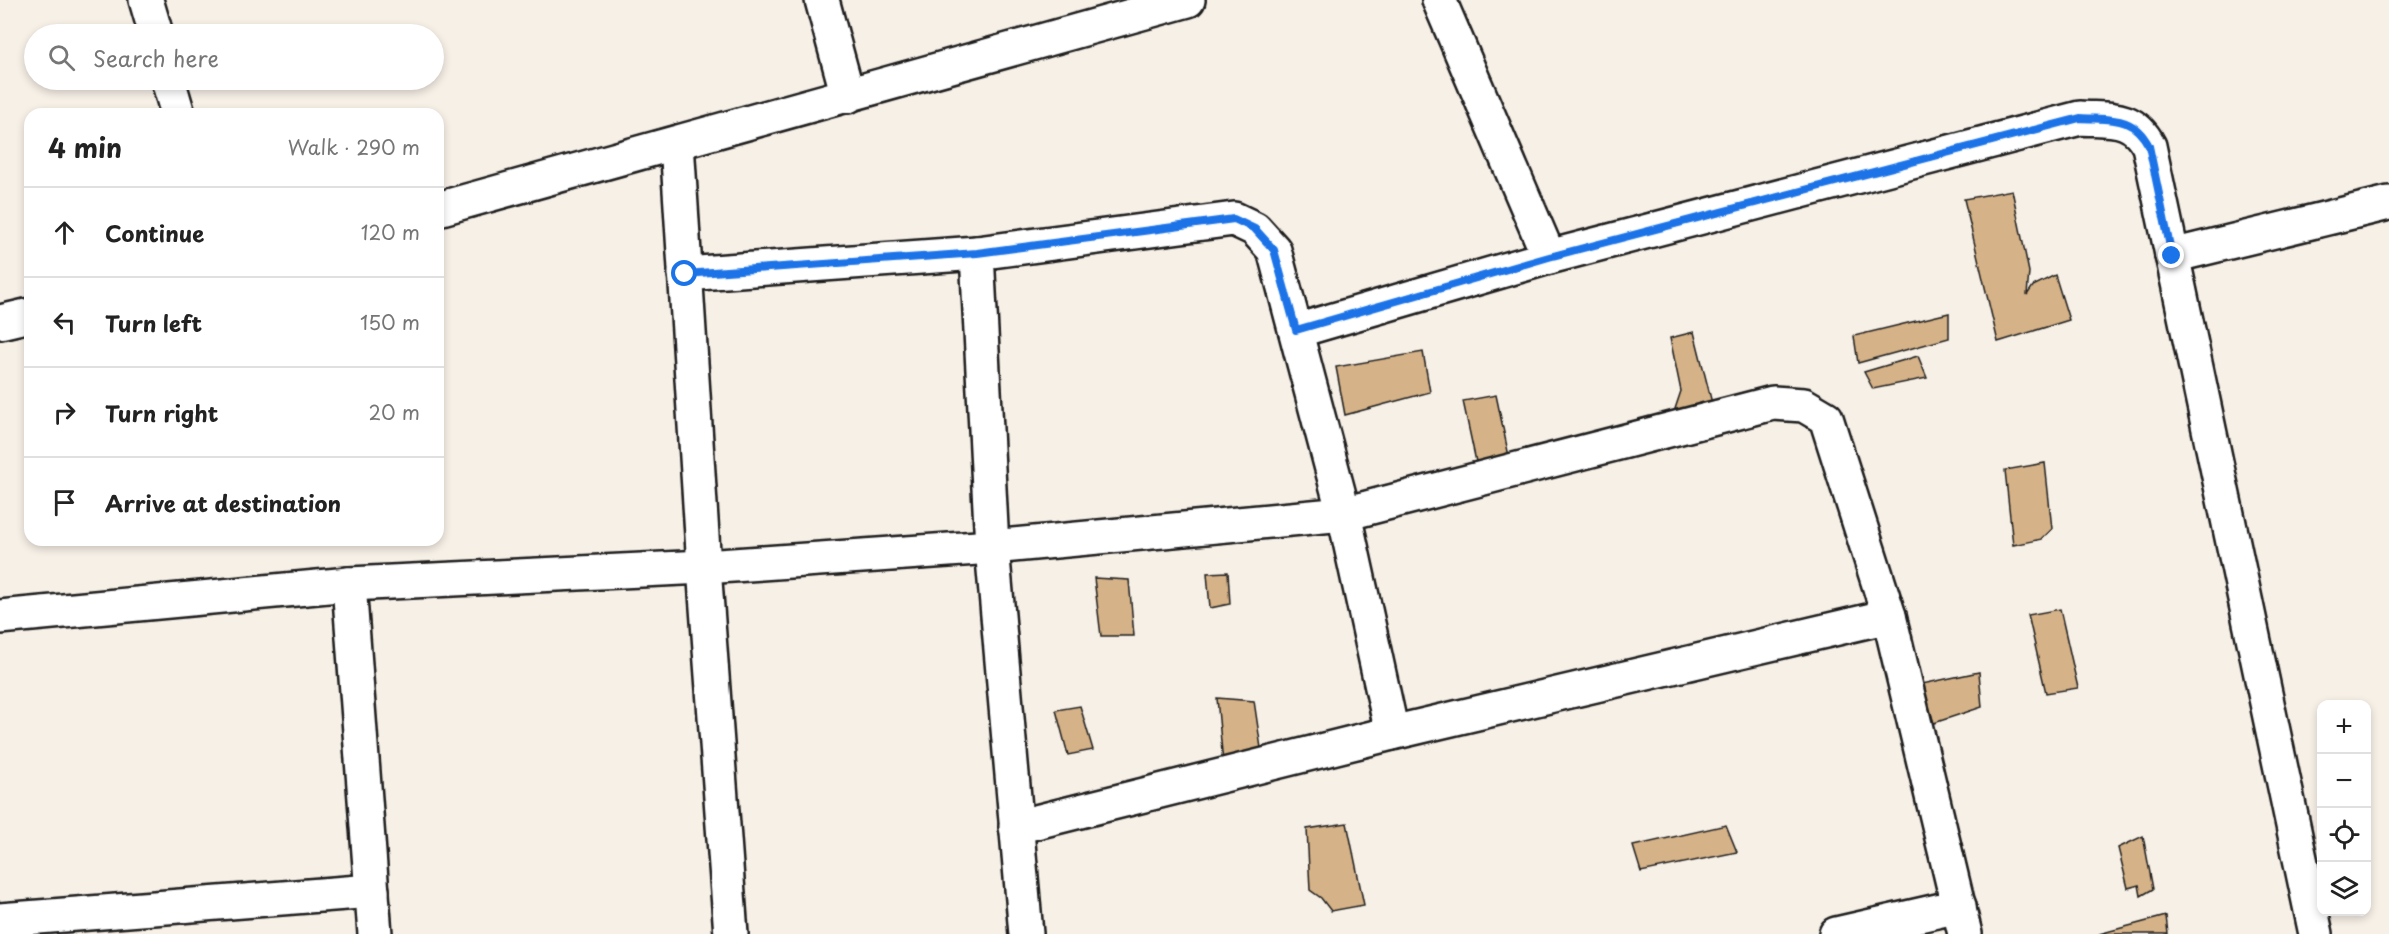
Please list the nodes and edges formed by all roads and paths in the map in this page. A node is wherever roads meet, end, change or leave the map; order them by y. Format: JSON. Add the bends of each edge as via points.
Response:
{"nodes":[{"id":1,"x":146,"y":0,"type":"edge"},
{"id":2,"x":822,"y":0,"type":"edge"},
{"id":3,"x":1188,"y":0,"type":"edge"},
{"id":4,"x":1439,"y":0,"type":"edge"},
{"id":5,"x":153,"y":24,"type":"edge"},
{"id":6,"x":171,"y":90,"type":"edge"},
{"id":7,"x":848,"y":96,"type":"junction"},
{"id":8,"x":176,"y":108,"type":"edge"},
{"id":9,"x":676,"y":143,"type":"junction"},
{"id":10,"x":2389,"y":203,"type":"edge"},
{"id":11,"x":444,"y":207,"type":"edge"},
{"id":12,"x":977,"y":253,"type":"junction"},
{"id":13,"x":2172,"y":256,"type":"junction"},
{"id":14,"x":1549,"y":257,"type":"junction"},
{"id":15,"x":685,"y":274,"type":"junction"},
{"id":16,"x":24,"y":316,"type":"edge"},
{"id":17,"x":0,"y":322,"type":"edge"},
{"id":18,"x":1296,"y":330,"type":"junction"},
{"id":19,"x":1344,"y":514,"type":"junction"},
{"id":20,"x":992,"y":547,"type":"junction"},
{"id":21,"x":704,"y":567,"type":"junction"},
{"id":22,"x":349,"y":584,"type":"junction"},
{"id":23,"x":1889,"y":616,"type":"junction"},
{"id":24,"x":0,"y":617,"type":"edge"},
{"id":25,"x":1392,"y":733,"type":"junction"},
{"id":26,"x":1016,"y":827,"type":"junction"},
{"id":27,"x":372,"y":891,"type":"junction"},
{"id":28,"x":0,"y":920,"type":"edge"},
{"id":29,"x":1962,"y":920,"type":"edge"},
{"id":30,"x":48,"y":925,"type":"edge"},
{"id":31,"x":375,"y":934,"type":"edge"},
{"id":32,"x":731,"y":934,"type":"edge"},
{"id":33,"x":1026,"y":934,"type":"edge"},
{"id":34,"x":1836,"y":934,"type":"edge"},
{"id":35,"x":2316,"y":934,"type":"edge"}],
"edges":[{"from":1,"to":5,"type":"street"},
{"from":2,"to":7,"type":"street"},
{"from":3,"to":7,"type":"street"},
{"from":4,"to":14,"type":"street"},
{"from":6,"to":8,"type":"street"},
{"from":7,"to":9,"type":"street"},
{"from":9,"to":11,"type":"street"},
{"from":9,"to":15,"type":"street"},
{"from":10,"to":13,"type":"street"},
{"from":12,"to":15,"type":"street"},
{"from":12,"to":18,"type":"street","via":[[1234,219],[1255,229],[1274,250]]},
{"from":12,"to":20,"type":"street"},
{"from":13,"to":14,"type":"street","via":[[2149,146],[2141,131],[2121,121],[2080,118]]},
{"from":13,"to":35,"type":"street"},
{"from":14,"to":18,"type":"street"},
{"from":15,"to":21,"type":"street"},
{"from":16,"to":17,"type":"street"},
{"from":18,"to":19,"type":"street"},
{"from":19,"to":20,"type":"street"},
{"from":19,"to":23,"type":"street","via":[[1773,404],[1804,405],[1826,418]]},
{"from":19,"to":25,"type":"street"},
{"from":20,"to":21,"type":"street"},
{"from":20,"to":26,"type":"street"},
{"from":21,"to":22,"type":"street"},
{"from":21,"to":32,"type":"street"},
{"from":22,"to":24,"type":"street"},
{"from":22,"to":27,"type":"street"},
{"from":23,"to":25,"type":"street"},
{"from":23,"to":29,"type":"street"},
{"from":25,"to":26,"type":"street"},
{"from":26,"to":33,"type":"street"},
{"from":27,"to":30,"type":"street"},
{"from":27,"to":31,"type":"street"},
{"from":28,"to":30,"type":"street"},
{"from":29,"to":34,"type":"street"}]}
